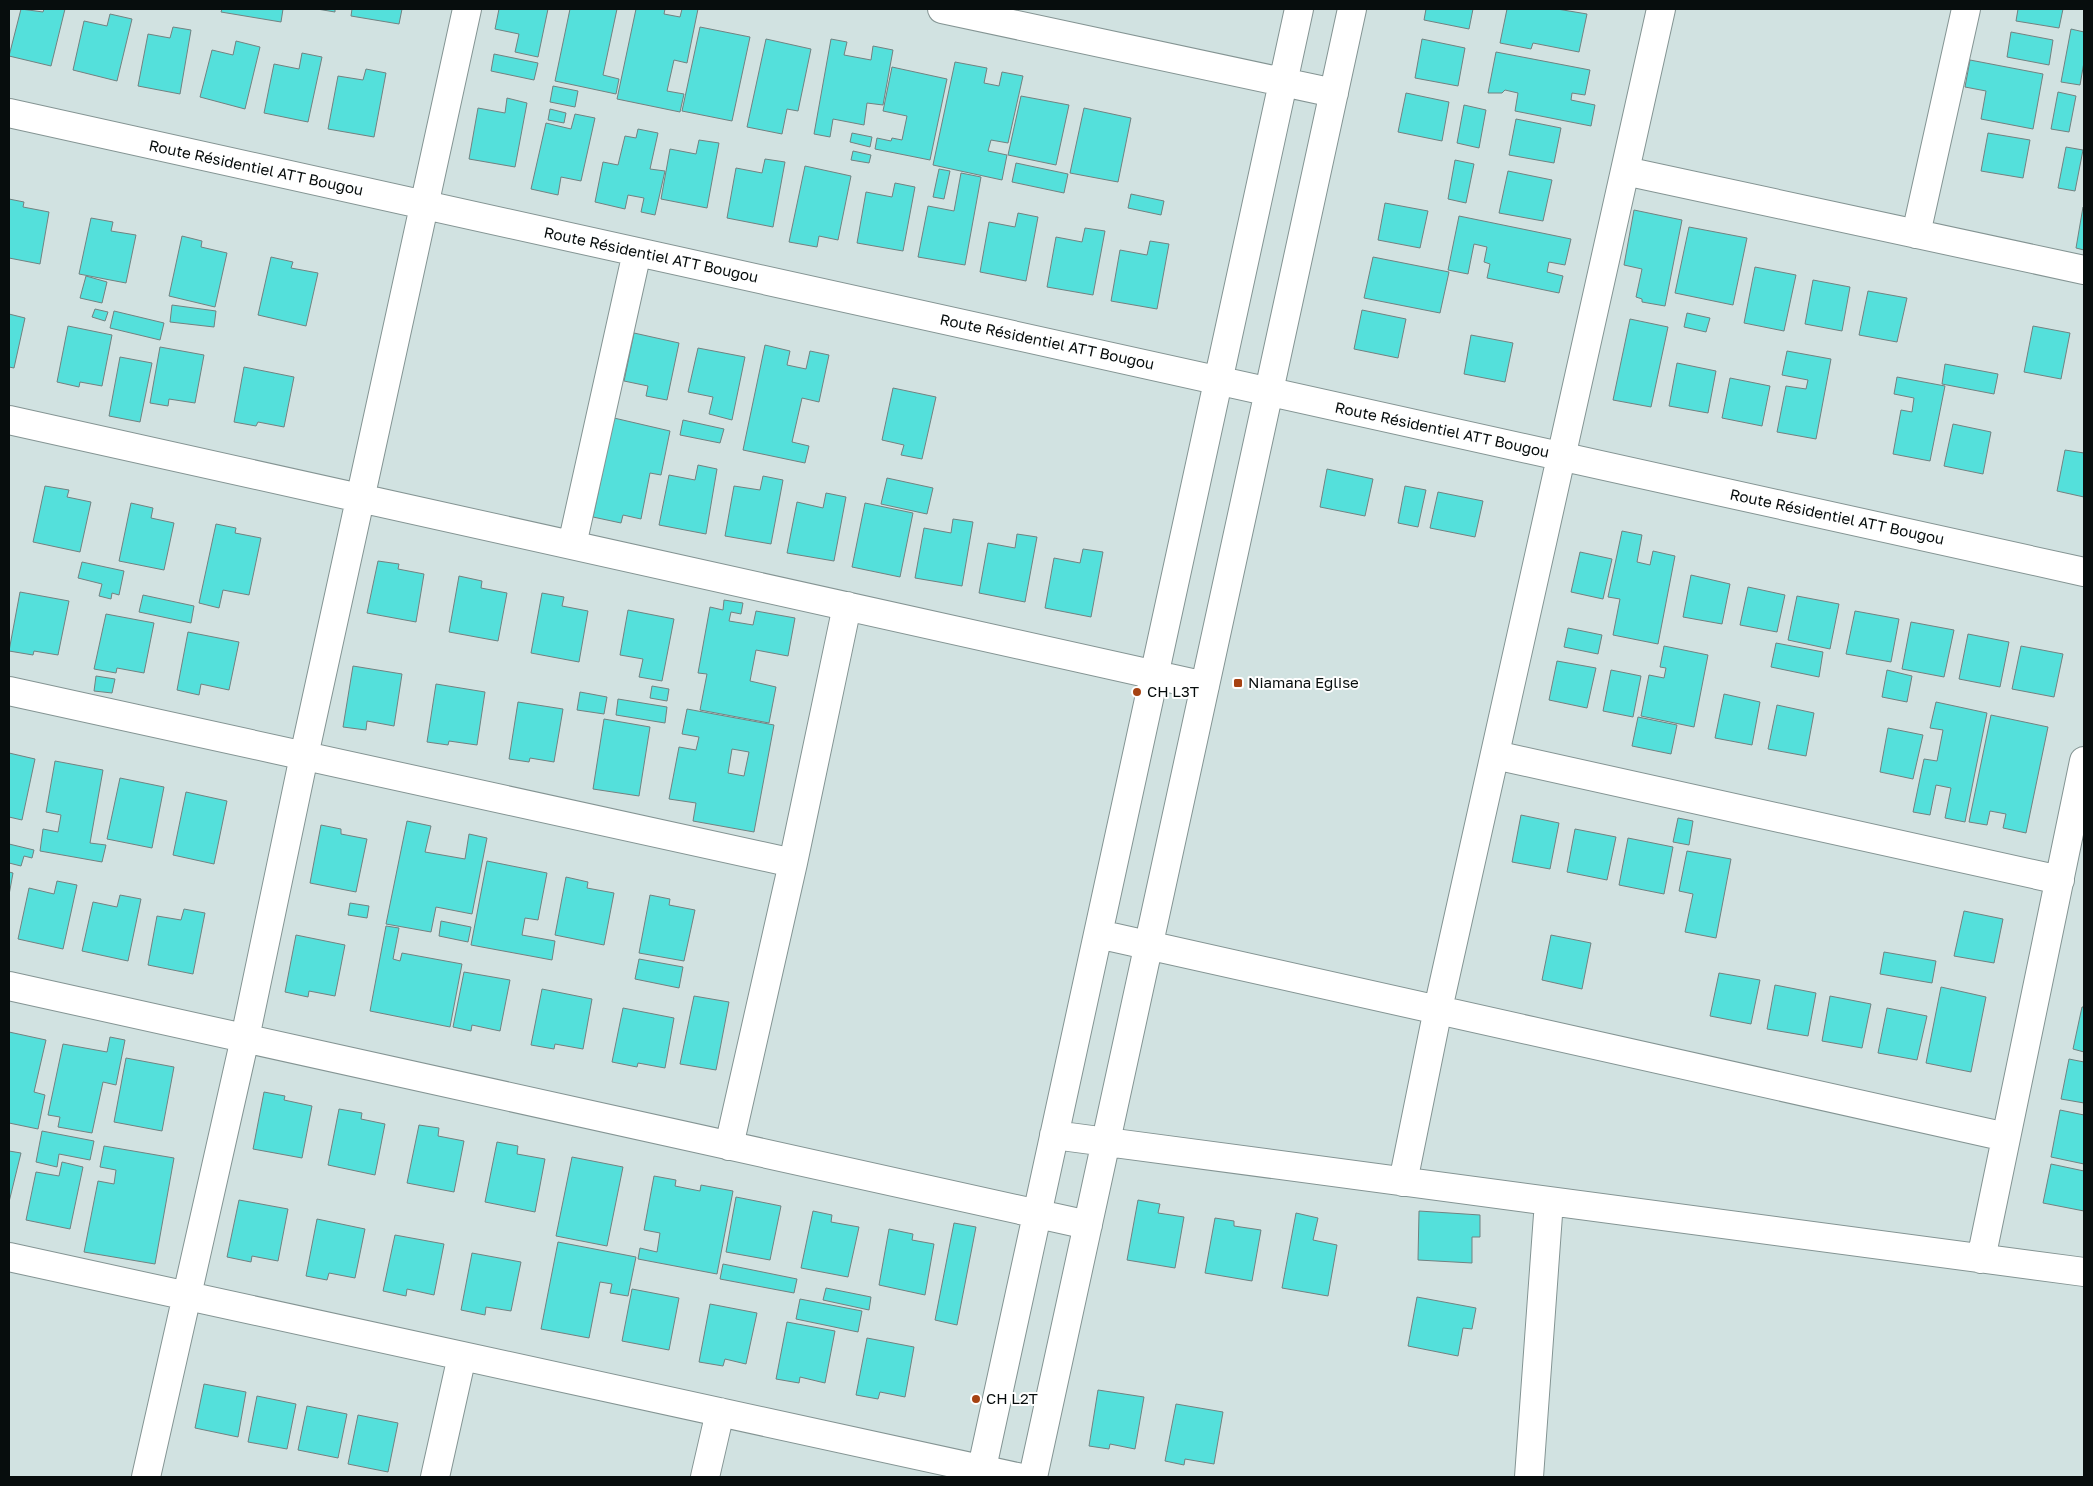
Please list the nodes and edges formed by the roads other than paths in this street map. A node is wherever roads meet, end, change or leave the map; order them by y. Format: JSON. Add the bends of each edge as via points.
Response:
{"nodes":[{"id":1,"x":467,"y":9,"type":"edge"},
{"id":2,"x":942,"y":9,"type":"edge"},
{"id":3,"x":1299,"y":9,"type":"edge"},
{"id":4,"x":1352,"y":9,"type":"edge"},
{"id":5,"x":1661,"y":9,"type":"edge"},
{"id":6,"x":1966,"y":9,"type":"edge"},
{"id":7,"x":1283,"y":82,"type":"junction"},
{"id":8,"x":1334,"y":93,"type":"junction"},
{"id":9,"x":9,"y":114,"type":"edge"},
{"id":10,"x":1625,"y":172,"type":"junction"},
{"id":11,"x":424,"y":205,"type":"junction"},
{"id":12,"x":1916,"y":234,"type":"junction"},
{"id":13,"x":637,"y":252,"type":"junction"},
{"id":14,"x":2084,"y":270,"type":"edge"},
{"id":15,"x":1218,"y":380,"type":"junction"},
{"id":16,"x":1270,"y":392,"type":"junction"},
{"id":17,"x":9,"y":420,"type":"edge"},
{"id":18,"x":1562,"y":456,"type":"junction"},
{"id":19,"x":360,"y":498,"type":"junction"},
{"id":20,"x":572,"y":545,"type":"junction"},
{"id":21,"x":2084,"y":572,"type":"edge"},
{"id":22,"x":847,"y":606,"type":"junction"},
{"id":23,"x":1154,"y":674,"type":"junction"},
{"id":24,"x":1205,"y":686,"type":"junction"},
{"id":25,"x":9,"y":691,"type":"edge"},
{"id":26,"x":1495,"y":755,"type":"junction"},
{"id":27,"x":304,"y":756,"type":"junction"},
{"id":28,"x":2084,"y":761,"type":"edge"},
{"id":29,"x":793,"y":863,"type":"junction"},
{"id":30,"x":2060,"y":880,"type":"junction"},
{"id":31,"x":1098,"y":934,"type":"junction"},
{"id":32,"x":1150,"y":945,"type":"junction"},
{"id":33,"x":9,"y":986,"type":"edge"},
{"id":34,"x":1438,"y":1010,"type":"junction"},
{"id":35,"x":245,"y":1038,"type":"junction"},
{"id":36,"x":1054,"y":1135,"type":"junction"},
{"id":37,"x":2006,"y":1137,"type":"junction"},
{"id":38,"x":1106,"y":1143,"type":"junction"},
{"id":39,"x":729,"y":1146,"type":"junction"},
{"id":40,"x":1403,"y":1182,"type":"junction"},
{"id":41,"x":1548,"y":1201,"type":"junction"},
{"id":42,"x":1037,"y":1214,"type":"junction"},
{"id":43,"x":1088,"y":1225,"type":"junction"},
{"id":44,"x":9,"y":1257,"type":"edge"},
{"id":45,"x":1981,"y":1259,"type":"junction"},
{"id":46,"x":2084,"y":1272,"type":"edge"},
{"id":47,"x":186,"y":1296,"type":"junction"},
{"id":48,"x":462,"y":1356,"type":"junction"},
{"id":49,"x":720,"y":1412,"type":"junction"},
{"id":50,"x":981,"y":1473,"type":"edge"},
{"id":51,"x":146,"y":1477,"type":"edge"},
{"id":52,"x":435,"y":1477,"type":"edge"},
{"id":53,"x":705,"y":1477,"type":"edge"},
{"id":54,"x":1017,"y":1477,"type":"edge"},
{"id":55,"x":1033,"y":1477,"type":"edge"},
{"id":56,"x":1529,"y":1477,"type":"edge"}],
"edges":[{"from":1,"to":11,"type":"street"},
{"from":2,"to":7,"type":"street"},
{"from":3,"to":7,"type":"street"},
{"from":4,"to":8,"type":"street"},
{"from":5,"to":10,"type":"street"},
{"from":6,"to":12,"type":"street"},
{"from":7,"to":8,"type":"street"},
{"from":7,"to":15,"type":"street"},
{"from":8,"to":16,"type":"street"},
{"from":9,"to":11,"type":"street","name":"Route Résidentiel ATT Bougou"},
{"from":10,"to":12,"type":"street"},
{"from":10,"to":18,"type":"street"},
{"from":11,"to":13,"type":"street","name":"Route Résidentiel ATT Bougou"},
{"from":11,"to":19,"type":"street"},
{"from":12,"to":14,"type":"street"},
{"from":13,"to":15,"type":"street","name":"Route Résidentiel ATT Bougou"},
{"from":13,"to":20,"type":"street"},
{"from":15,"to":16,"type":"street","name":"Route Résidentiel ATT Bougou"},
{"from":15,"to":23,"type":"street"},
{"from":16,"to":18,"type":"street","name":"Route Résidentiel ATT Bougou"},
{"from":16,"to":24,"type":"street"},
{"from":17,"to":19,"type":"street"},
{"from":18,"to":21,"type":"street","name":"Route Résidentiel ATT Bougou"},
{"from":18,"to":26,"type":"street"},
{"from":19,"to":20,"type":"street"},
{"from":19,"to":27,"type":"street"},
{"from":20,"to":22,"type":"street"},
{"from":22,"to":23,"type":"street"},
{"from":22,"to":29,"type":"street"},
{"from":23,"to":24,"type":"street"},
{"from":23,"to":31,"type":"street"},
{"from":24,"to":32,"type":"street"},
{"from":25,"to":27,"type":"street"},
{"from":26,"to":30,"type":"street"},
{"from":26,"to":34,"type":"street"},
{"from":27,"to":29,"type":"street"},
{"from":27,"to":35,"type":"street"},
{"from":28,"to":30,"type":"street"},
{"from":29,"to":39,"type":"street"},
{"from":30,"to":37,"type":"street"},
{"from":31,"to":32,"type":"street"},
{"from":31,"to":36,"type":"street"},
{"from":32,"to":34,"type":"street"},
{"from":32,"to":38,"type":"street"},
{"from":33,"to":35,"type":"street"},
{"from":34,"to":37,"type":"street"},
{"from":34,"to":40,"type":"street"},
{"from":35,"to":39,"type":"street"},
{"from":35,"to":47,"type":"street"},
{"from":36,"to":38,"type":"street"},
{"from":36,"to":42,"type":"street"},
{"from":37,"to":45,"type":"street"},
{"from":38,"to":40,"type":"street"},
{"from":38,"to":43,"type":"street"},
{"from":39,"to":42,"type":"street"},
{"from":40,"to":41,"type":"street"},
{"from":41,"to":45,"type":"street"},
{"from":41,"to":56,"type":"street"},
{"from":42,"to":43,"type":"street"},
{"from":42,"to":50,"type":"street"},
{"from":43,"to":55,"type":"street"},
{"from":44,"to":47,"type":"street"},
{"from":45,"to":46,"type":"street"},
{"from":47,"to":48,"type":"street"},
{"from":47,"to":51,"type":"street"},
{"from":48,"to":49,"type":"street"},
{"from":48,"to":52,"type":"street"},
{"from":49,"to":50,"type":"street"},
{"from":49,"to":53,"type":"street"},
{"from":50,"to":54,"type":"street"}]}
